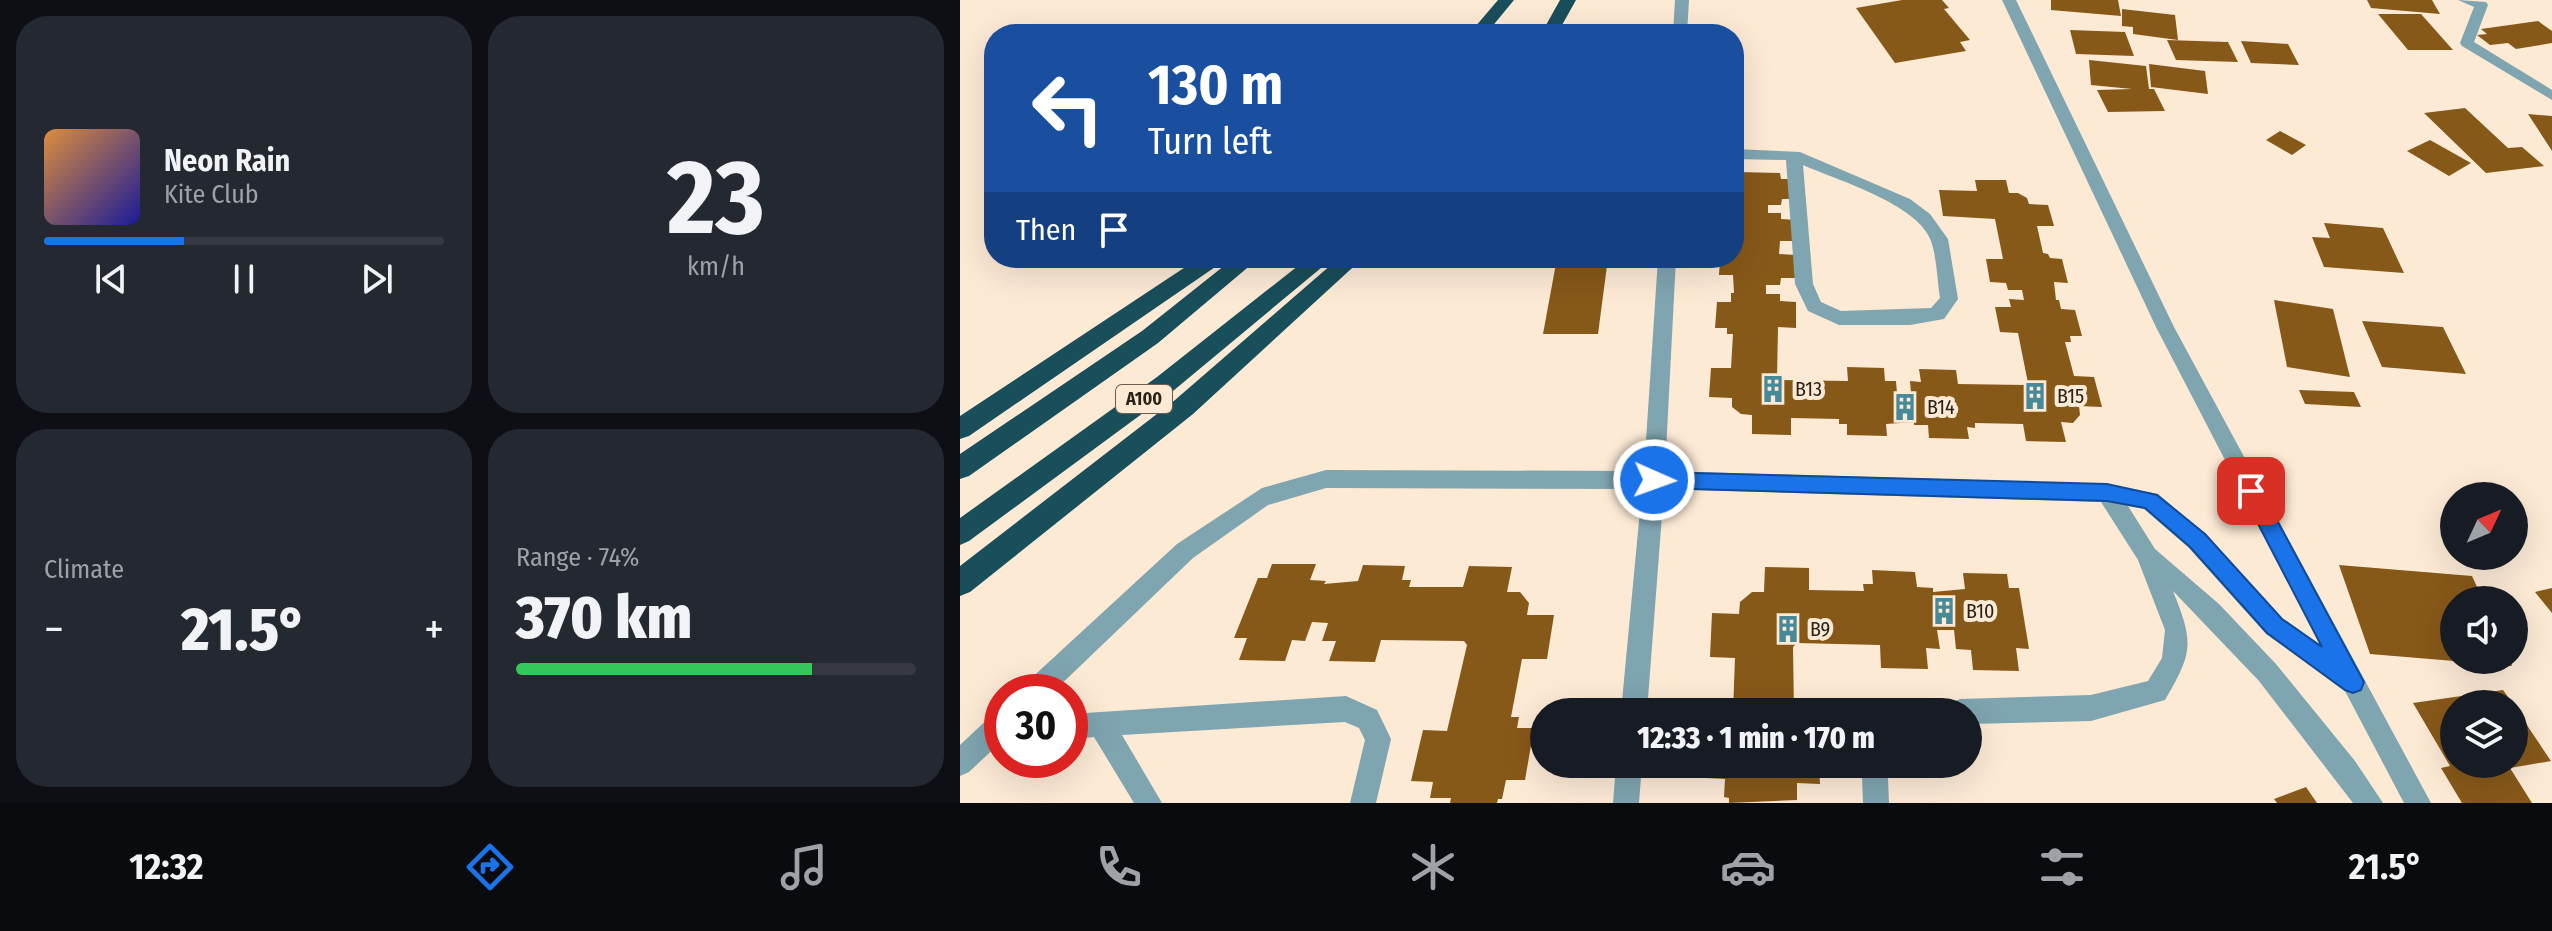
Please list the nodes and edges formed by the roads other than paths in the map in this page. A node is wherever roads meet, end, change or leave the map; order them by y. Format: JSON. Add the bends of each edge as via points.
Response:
{"nodes":[{"id":1,"x":1506,"y":0,"type":"edge"},
{"id":2,"x":1568,"y":0,"type":"edge"},
{"id":3,"x":1682,"y":0,"type":"edge"},
{"id":4,"x":2009,"y":0,"type":"edge"},
{"id":5,"x":2465,"y":0,"type":"edge"},
{"id":6,"x":1486,"y":24,"type":"edge"},
{"id":7,"x":1555,"y":24,"type":"edge"},
{"id":8,"x":1681,"y":24,"type":"edge"},
{"id":9,"x":2552,"y":96,"type":"edge"},
{"id":10,"x":1744,"y":154,"type":"edge"},
{"id":11,"x":1794,"y":155,"type":"junction"},
{"id":12,"x":1200,"y":268,"type":"edge"},
{"id":13,"x":1236,"y":268,"type":"edge"},
{"id":14,"x":1310,"y":268,"type":"edge"},
{"id":15,"x":1341,"y":268,"type":"edge"},
{"id":16,"x":1666,"y":268,"type":"edge"},
{"id":17,"x":960,"y":429,"type":"edge"},
{"id":18,"x":960,"y":468,"type":"edge"},
{"id":19,"x":1654,"y":480,"type":"junction"},
{"id":20,"x":2107,"y":493,"type":"junction"},
{"id":21,"x":960,"y":533,"type":"edge"},
{"id":22,"x":2147,"y":555,"type":"junction"},
{"id":23,"x":960,"y":583,"type":"edge"},
{"id":24,"x":1054,"y":674,"type":"edge"},
{"id":25,"x":2353,"y":682,"type":"junction"},
{"id":26,"x":1635,"y":698,"type":"edge"},
{"id":27,"x":1982,"y":711,"type":"edge"},
{"id":28,"x":1100,"y":723,"type":"junction"},
{"id":29,"x":1088,"y":725,"type":"edge"},
{"id":30,"x":984,"y":744,"type":"edge"},
{"id":31,"x":960,"y":763,"type":"edge"},
{"id":32,"x":1628,"y":778,"type":"edge"},
{"id":33,"x":1875,"y":778,"type":"edge"},
{"id":34,"x":1149,"y":803,"type":"edge"},
{"id":35,"x":1363,"y":803,"type":"edge"},
{"id":36,"x":1626,"y":803,"type":"edge"},
{"id":37,"x":1876,"y":803,"type":"edge"},
{"id":38,"x":2370,"y":803,"type":"edge"},
{"id":39,"x":2418,"y":803,"type":"edge"}],
"edges":[{"from":1,"to":6,"type":"highway"},
{"from":2,"to":7,"type":"highway"},
{"from":3,"to":8,"type":"street"},
{"from":4,"to":25,"type":"street","via":[[2165,327]]},
{"from":5,"to":9,"type":"street","via":[[2481,5],[2467,43]]},
{"from":10,"to":11,"type":"street"},
{"from":11,"to":11,"type":"street","via":[[1804,284],[1814,306],[1839,318],[1937,314],[1949,299],[1939,239],[1924,218],[1904,203]]},
{"from":12,"to":17,"type":"highway"},
{"from":13,"to":18,"type":"highway","name":"A100","number":"A100","via":[[1150,337]]},
{"from":14,"to":21,"type":"highway","name":"A100","number":"A100","via":[[1165,384]]},
{"from":15,"to":23,"type":"highway","via":[[1184,407]]},
{"from":16,"to":19,"type":"street"},
{"from":19,"to":20,"type":"street"},
{"from":19,"to":24,"type":"street","via":[[1326,479],[1262,497],[1185,551]]},
{"from":19,"to":26,"type":"street"},
{"from":20,"to":22,"type":"street"},
{"from":20,"to":25,"type":"street","via":[[2150,501],[2197,541],[2274,626]]},
{"from":22,"to":27,"type":"street","via":[[2177,630],[2174,661],[2156,691],[2091,708]]},
{"from":22,"to":38,"type":"street","via":[[2186,586],[2314,727]]},
{"from":25,"to":39,"type":"street"},
{"from":28,"to":29,"type":"street"},
{"from":28,"to":34,"type":"street"},
{"from":28,"to":35,"type":"street","via":[[1346,709],[1368,719],[1378,739]]},
{"from":30,"to":31,"type":"street"},
{"from":32,"to":36,"type":"street"},
{"from":33,"to":37,"type":"street"}]}
